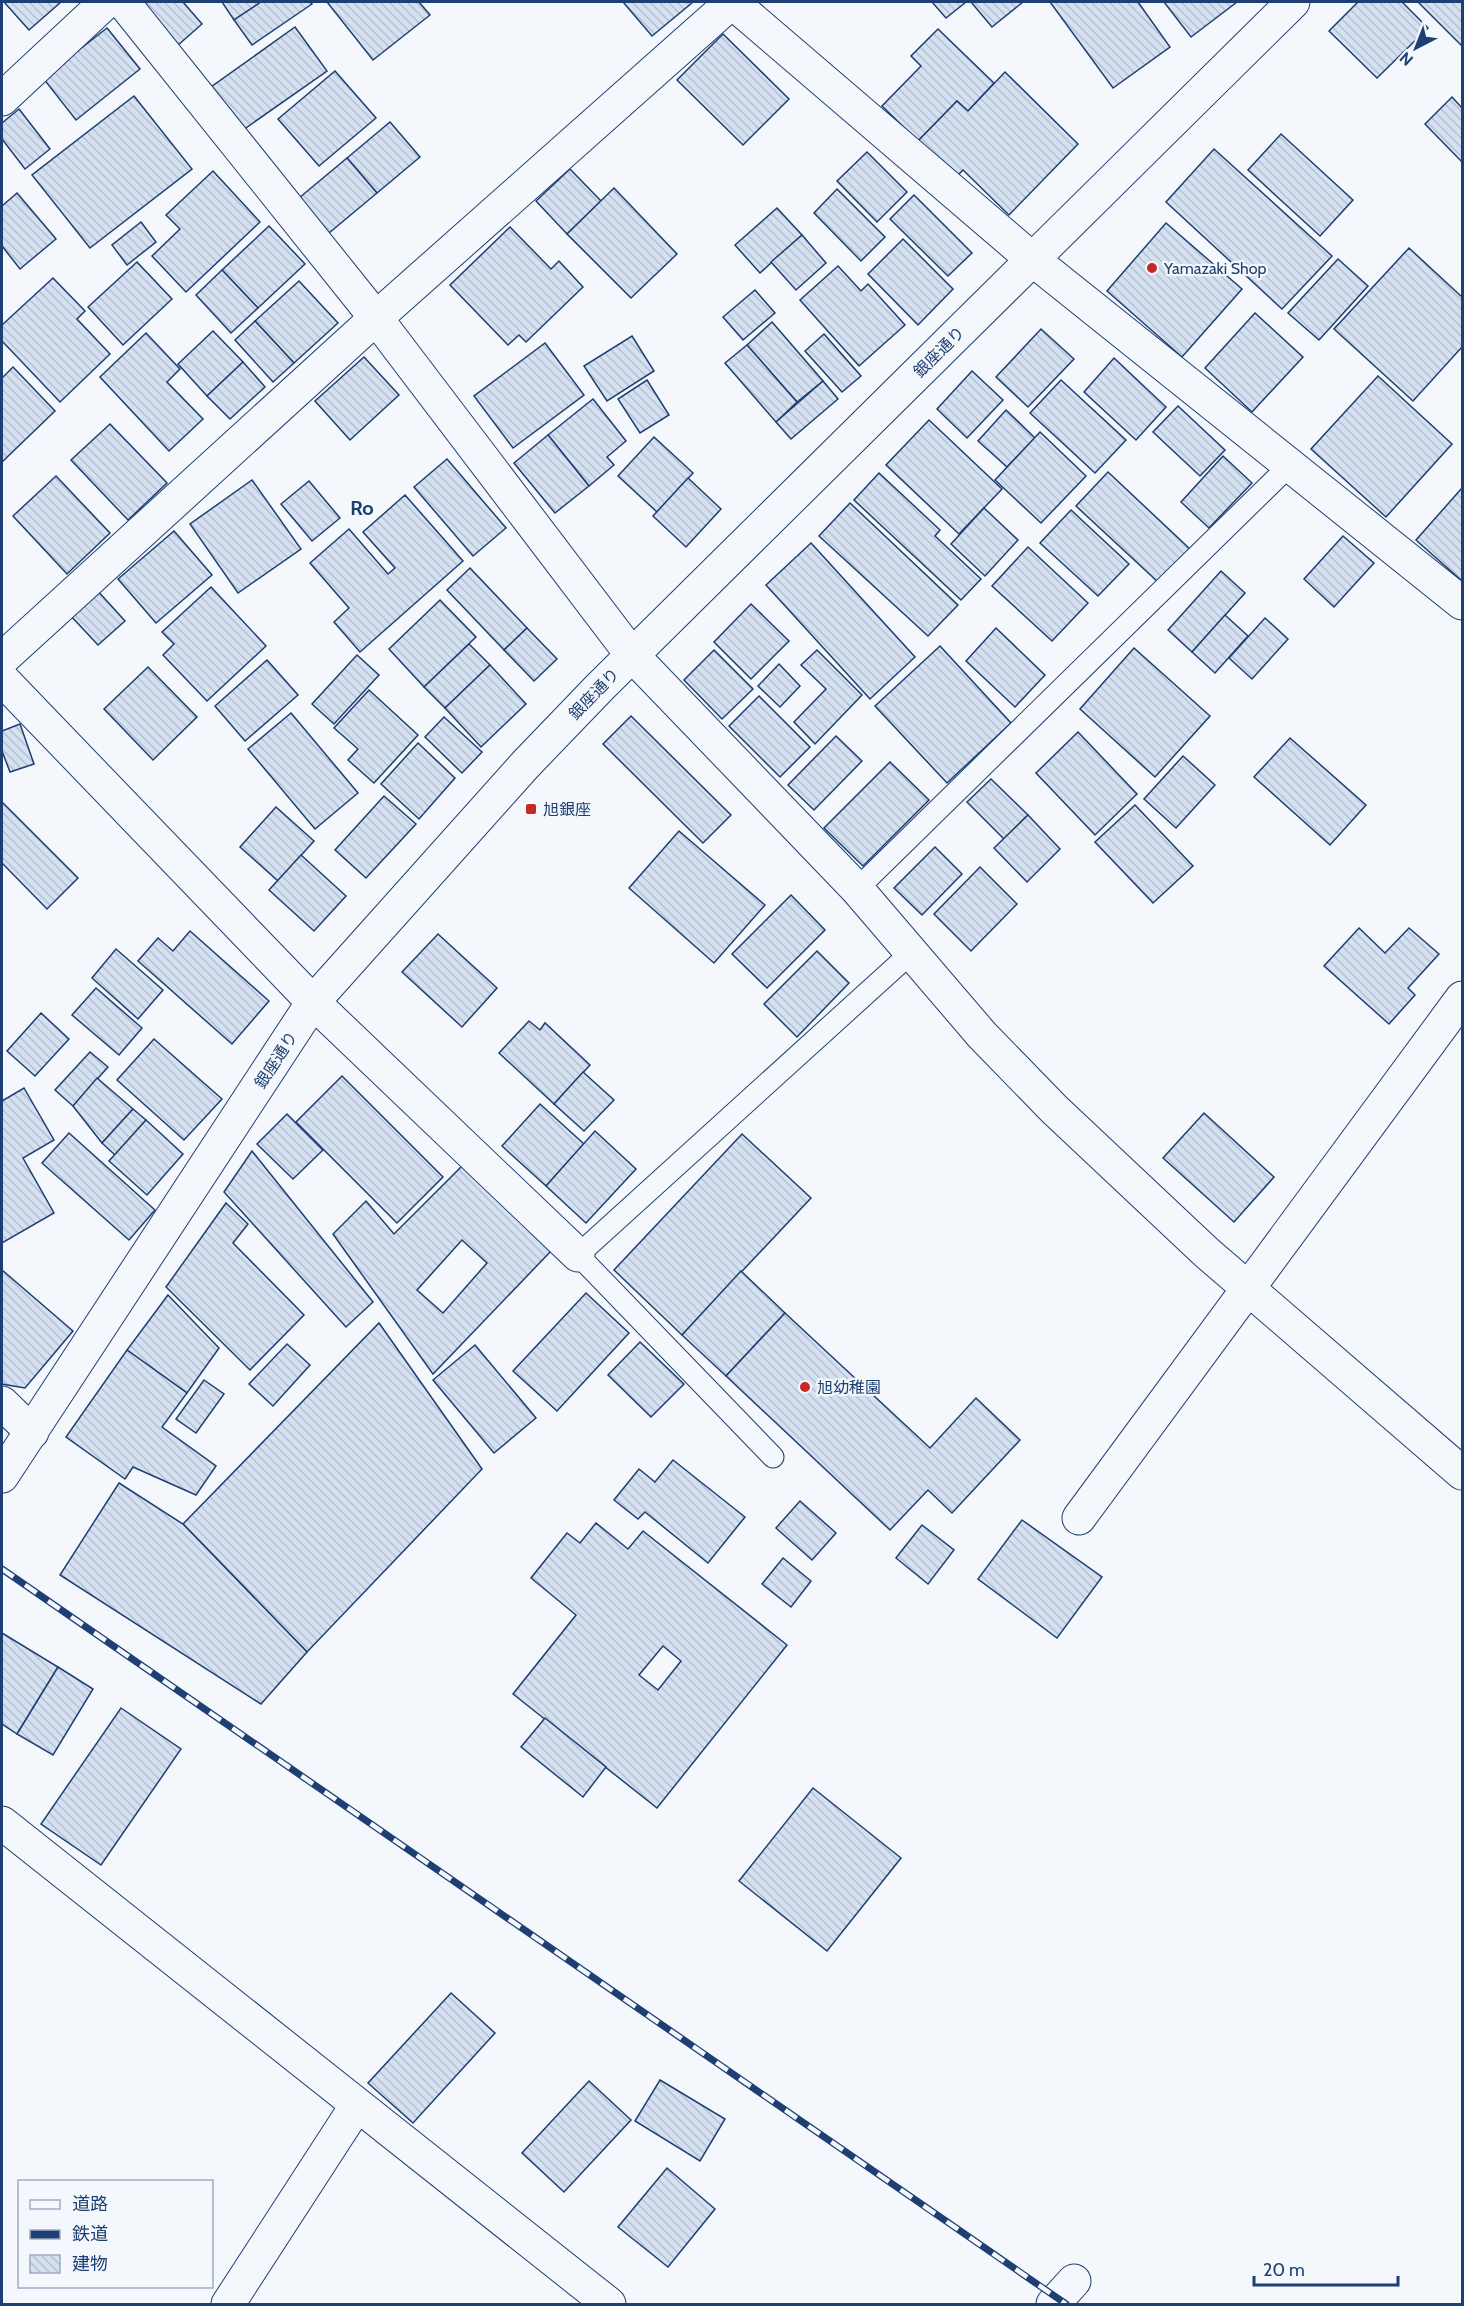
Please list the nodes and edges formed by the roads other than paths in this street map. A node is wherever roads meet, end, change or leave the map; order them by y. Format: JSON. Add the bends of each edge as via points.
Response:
{"nodes":[{"id":1,"x":106,"y":2,"type":"edge"},
{"id":2,"x":123,"y":2,"type":"edge"},
{"id":3,"x":1293,"y":2,"type":"edge"},
{"id":4,"x":2,"y":99,"type":"edge"},
{"id":5,"x":1032,"y":259,"type":"junction"},
{"id":6,"x":376,"y":318,"type":"junction"},
{"id":7,"x":1290,"y":465,"type":"junction"},
{"id":8,"x":1462,"y":603,"type":"edge"},
{"id":9,"x":632,"y":655,"type":"junction"},
{"id":10,"x":2,"y":659,"type":"edge"},
{"id":11,"x":2,"y":679,"type":"edge"},
{"id":12,"x":857,"y":889,"type":"junction"},
{"id":13,"x":912,"y":952,"type":"junction"},
{"id":14,"x":1462,"y":998,"type":"edge"},
{"id":15,"x":314,"y":1002,"type":"junction"},
{"id":16,"x":578,"y":1255,"type":"junction"},
{"id":17,"x":1248,"y":1289,"type":"junction"},
{"id":18,"x":2,"y":1403,"type":"edge"},
{"id":19,"x":32,"y":1432,"type":"junction"},
{"id":20,"x":773,"y":1457,"type":"dead end"},
{"id":21,"x":1462,"y":1473,"type":"edge"},
{"id":22,"x":2,"y":1476,"type":"edge"},
{"id":23,"x":1079,"y":1518,"type":"dead end"},
{"id":24,"x":2,"y":1823,"type":"edge"},
{"id":25,"x":357,"y":2105,"type":"junction"},
{"id":26,"x":228,"y":2304,"type":"edge"},
{"id":27,"x":609,"y":2304,"type":"edge"}],
"edges":[{"from":1,"to":4,"type":"street"},
{"from":2,"to":6,"type":"street"},
{"from":3,"to":5,"type":"street","name":"銀座通り"},
{"from":5,"to":6,"type":"street","via":[[732,2]]},
{"from":5,"to":7,"type":"street"},
{"from":5,"to":9,"type":"street","name":"銀座通り"},
{"from":6,"to":9,"type":"street"},
{"from":6,"to":10,"type":"street"},
{"from":7,"to":8,"type":"street"},
{"from":7,"to":12,"type":"lane"},
{"from":9,"to":12,"type":"street"},
{"from":9,"to":15,"type":"street","name":"銀座通り","via":[[525,765]]},
{"from":11,"to":15,"type":"street"},
{"from":12,"to":13,"type":"street"},
{"from":13,"to":16,"type":"lane"},
{"from":13,"to":17,"type":"street","via":[[982,1035],[1054,1109]]},
{"from":14,"to":17,"type":"street"},
{"from":15,"to":16,"type":"street"},
{"from":15,"to":19,"type":"street","name":"銀座通り"},
{"from":16,"to":20,"type":"lane"},
{"from":17,"to":21,"type":"street"},
{"from":17,"to":23,"type":"street"},
{"from":18,"to":19,"type":"street"},
{"from":19,"to":22,"type":"street","name":"銀座通り"},
{"from":24,"to":25,"type":"street"},
{"from":25,"to":26,"type":"street"},
{"from":25,"to":27,"type":"street"}]}
